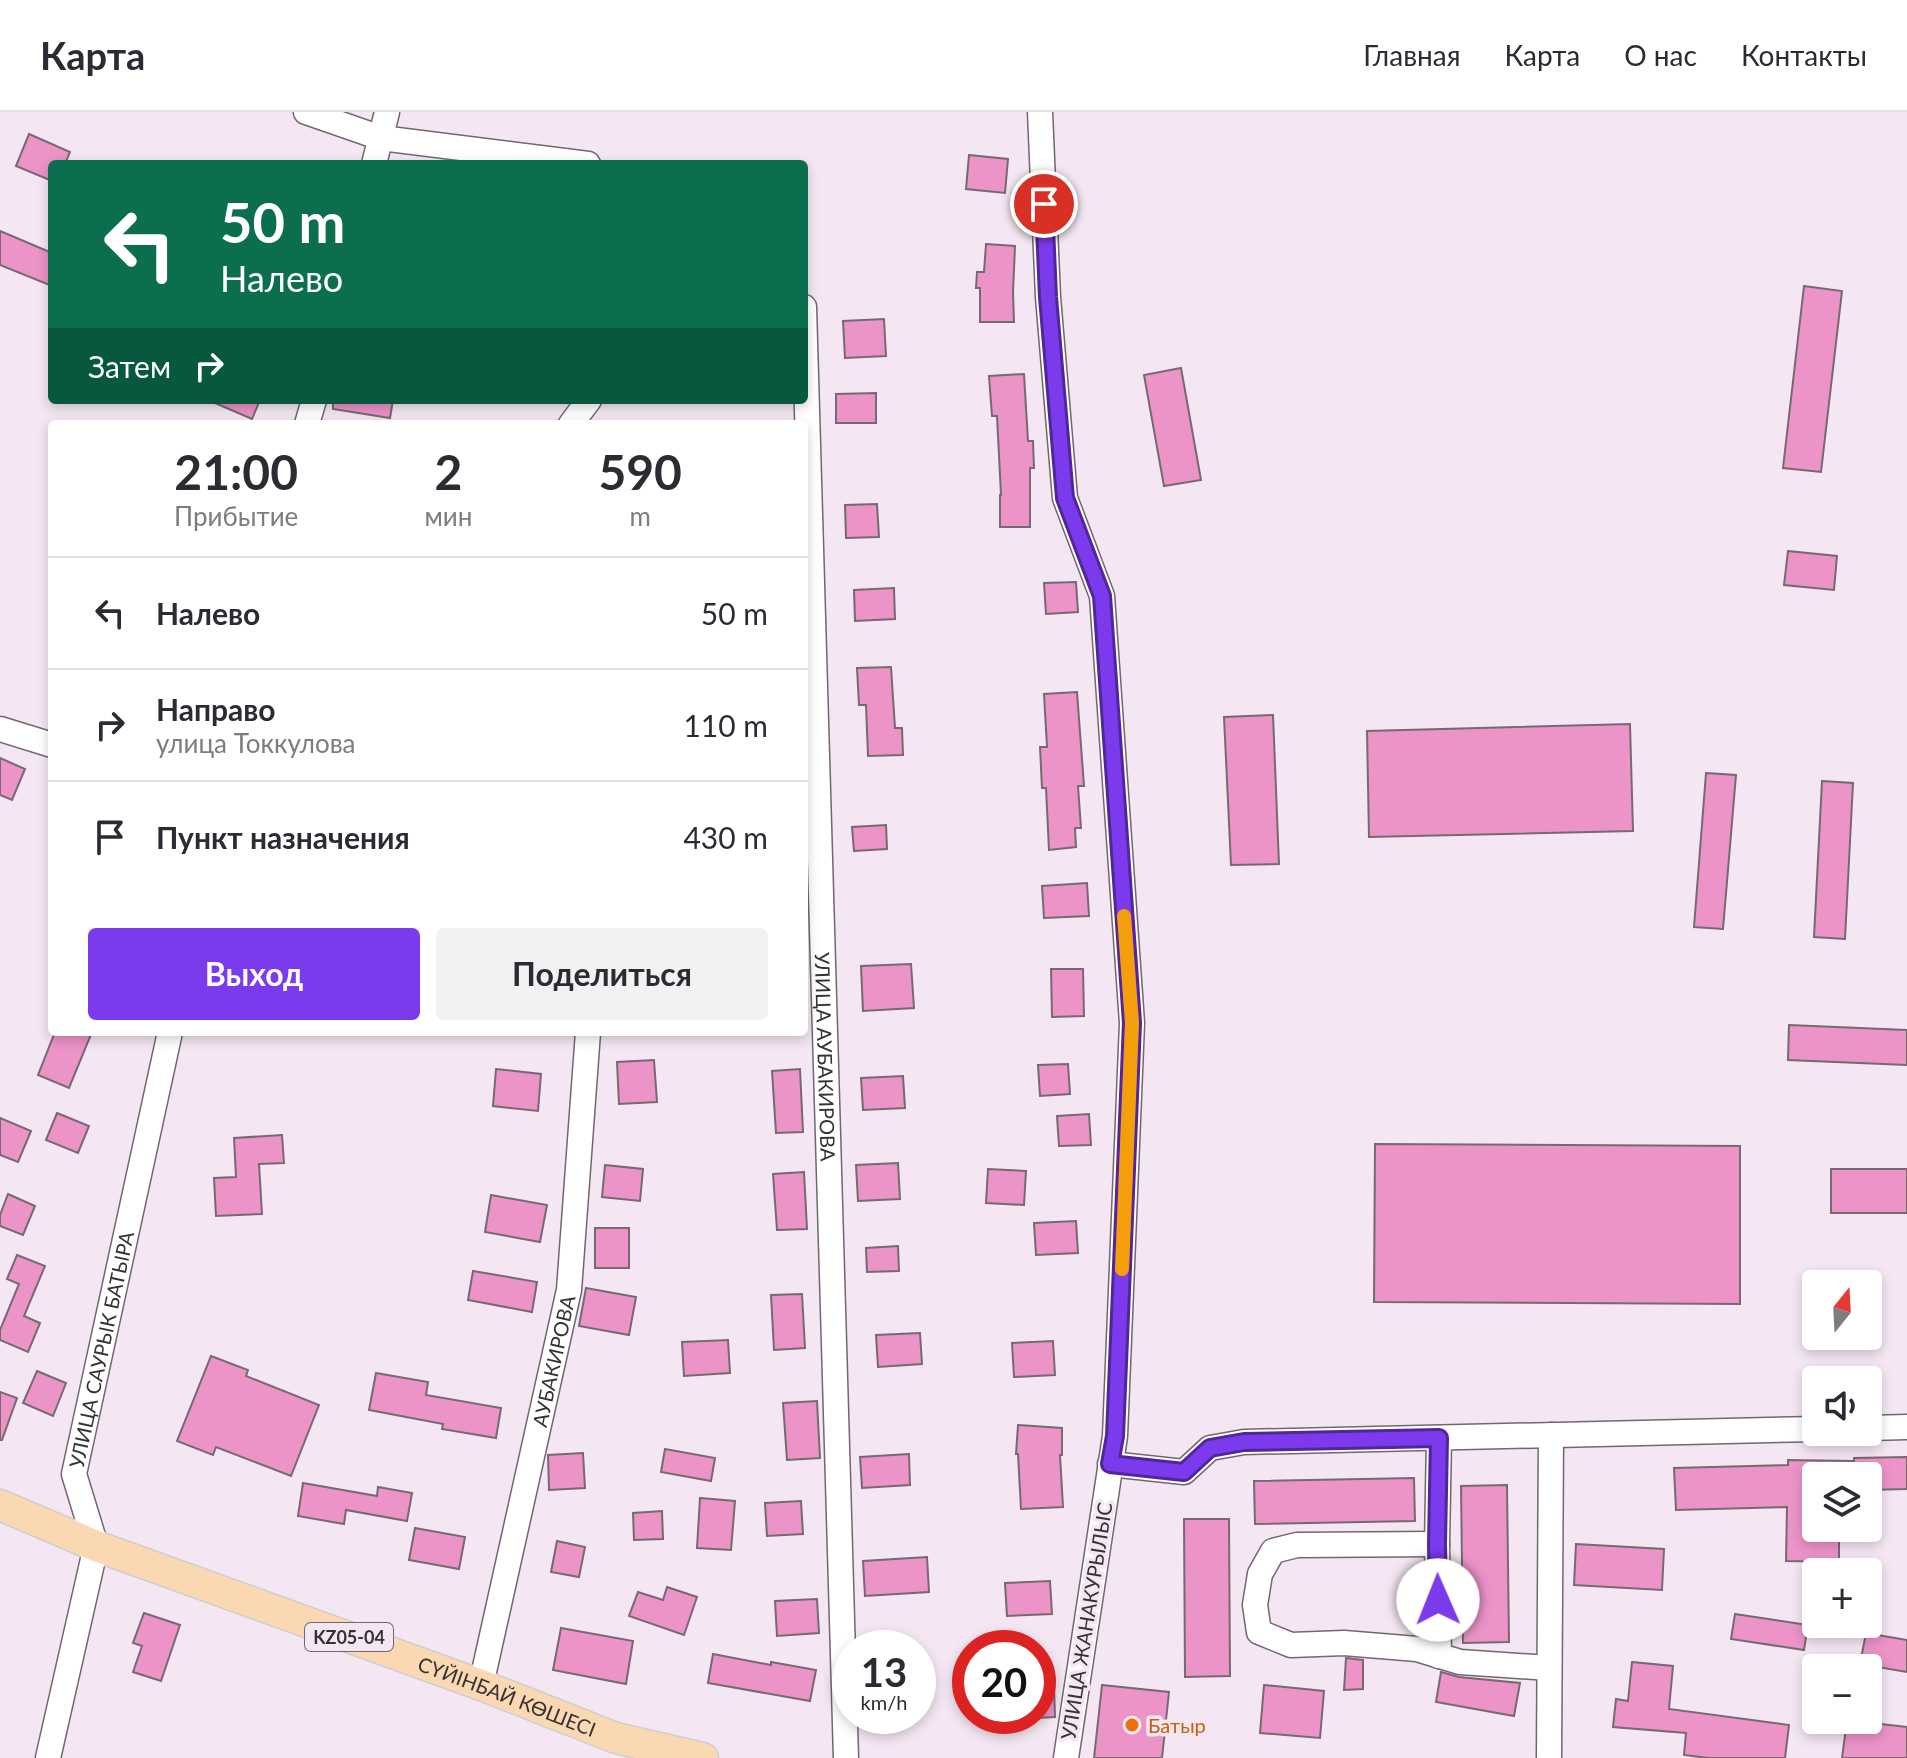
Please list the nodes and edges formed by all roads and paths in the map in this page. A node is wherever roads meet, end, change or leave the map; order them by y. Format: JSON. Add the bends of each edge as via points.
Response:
{"nodes":[{"id":1,"x":306,"y":112,"type":"edge"},
{"id":2,"x":387,"y":112,"type":"edge"},
{"id":3,"x":1040,"y":112,"type":"edge"},
{"id":4,"x":381,"y":138,"type":"junction"},
{"id":5,"x":375,"y":160,"type":"edge"},
{"id":6,"x":556,"y":160,"type":"edge"},
{"id":7,"x":808,"y":445,"type":"edge"},
{"id":8,"x":0,"y":729,"type":"edge"},
{"id":9,"x":48,"y":744,"type":"edge"},
{"id":10,"x":169,"y":1036,"type":"edge"},
{"id":11,"x":588,"y":1036,"type":"edge"},
{"id":12,"x":1907,"y":1427,"type":"edge"},
{"id":13,"x":1882,"y":1428,"type":"edge"},
{"id":14,"x":1802,"y":1429,"type":"edge"},
{"id":15,"x":1551,"y":1435,"type":"junction"},
{"id":16,"x":1439,"y":1438,"type":"junction"},
{"id":17,"x":1110,"y":1464,"type":"junction"},
{"id":18,"x":0,"y":1505,"type":"edge"},
{"id":19,"x":1437,"y":1544,"type":"junction"},
{"id":20,"x":96,"y":1546,"type":"junction"},
{"id":21,"x":1439,"y":1656,"type":"junction"},
{"id":22,"x":1549,"y":1668,"type":"junction"},
{"id":23,"x":481,"y":1685,"type":"junction"},
{"id":24,"x":48,"y":1758,"type":"edge"},
{"id":25,"x":703,"y":1758,"type":"edge"},
{"id":26,"x":846,"y":1758,"type":"edge"},
{"id":27,"x":1066,"y":1758,"type":"edge"},
{"id":28,"x":1549,"y":1758,"type":"edge"}],
"edges":[{"from":1,"to":4,"type":"street"},
{"from":2,"to":4,"type":"street"},
{"from":3,"to":17,"type":"street","name":"УЛИЦА ЖАНАКУРЫЛЫС","via":[[1065,498],[1102,596],[1132,1023]]},
{"from":4,"to":5,"type":"street"},
{"from":4,"to":6,"type":"street"},
{"from":7,"to":26,"type":"street","name":"УЛИЦА АУБАКИРОВА"},
{"from":8,"to":9,"type":"street"},
{"from":10,"to":20,"type":"street","name":"УЛИЦА САУРЫК БАТЫРА","via":[[74,1474]]},
{"from":11,"to":23,"type":"street","name":"АУБАКИРОВА","via":[[569,1290]]},
{"from":12,"to":13,"type":"street"},
{"from":14,"to":15,"type":"street"},
{"from":15,"to":16,"type":"street"},
{"from":15,"to":22,"type":"street"},
{"from":16,"to":17,"type":"street","via":[[1244,1442],[1210,1448],[1184,1472]]},
{"from":16,"to":19,"type":"street"},
{"from":17,"to":27,"type":"street","name":"УЛИЦА ЖАНАКУРЫЛЫС"},
{"from":18,"to":20,"type":"main road","name":"СҮЙІНБАЙ КӨШЕСІ","number":"KZ05-04"},
{"from":19,"to":21,"type":"street"},
{"from":19,"to":21,"type":"street","via":[[1297,1545],[1273,1551],[1260,1574],[1255,1605],[1259,1632],[1291,1645],[1344,1643]]},
{"from":20,"to":23,"type":"main road","name":"СҮЙІНБАЙ КӨШЕСІ","number":"KZ05-04"},
{"from":20,"to":24,"type":"street","name":"УЛИЦА САУРЫК БАТЫРА"},
{"from":21,"to":22,"type":"street"},
{"from":22,"to":28,"type":"street"},
{"from":23,"to":25,"type":"main road","name":"СҮЙІНБАЙ КӨШЕСІ","number":"KZ05-04","via":[[616,1738]]}]}
